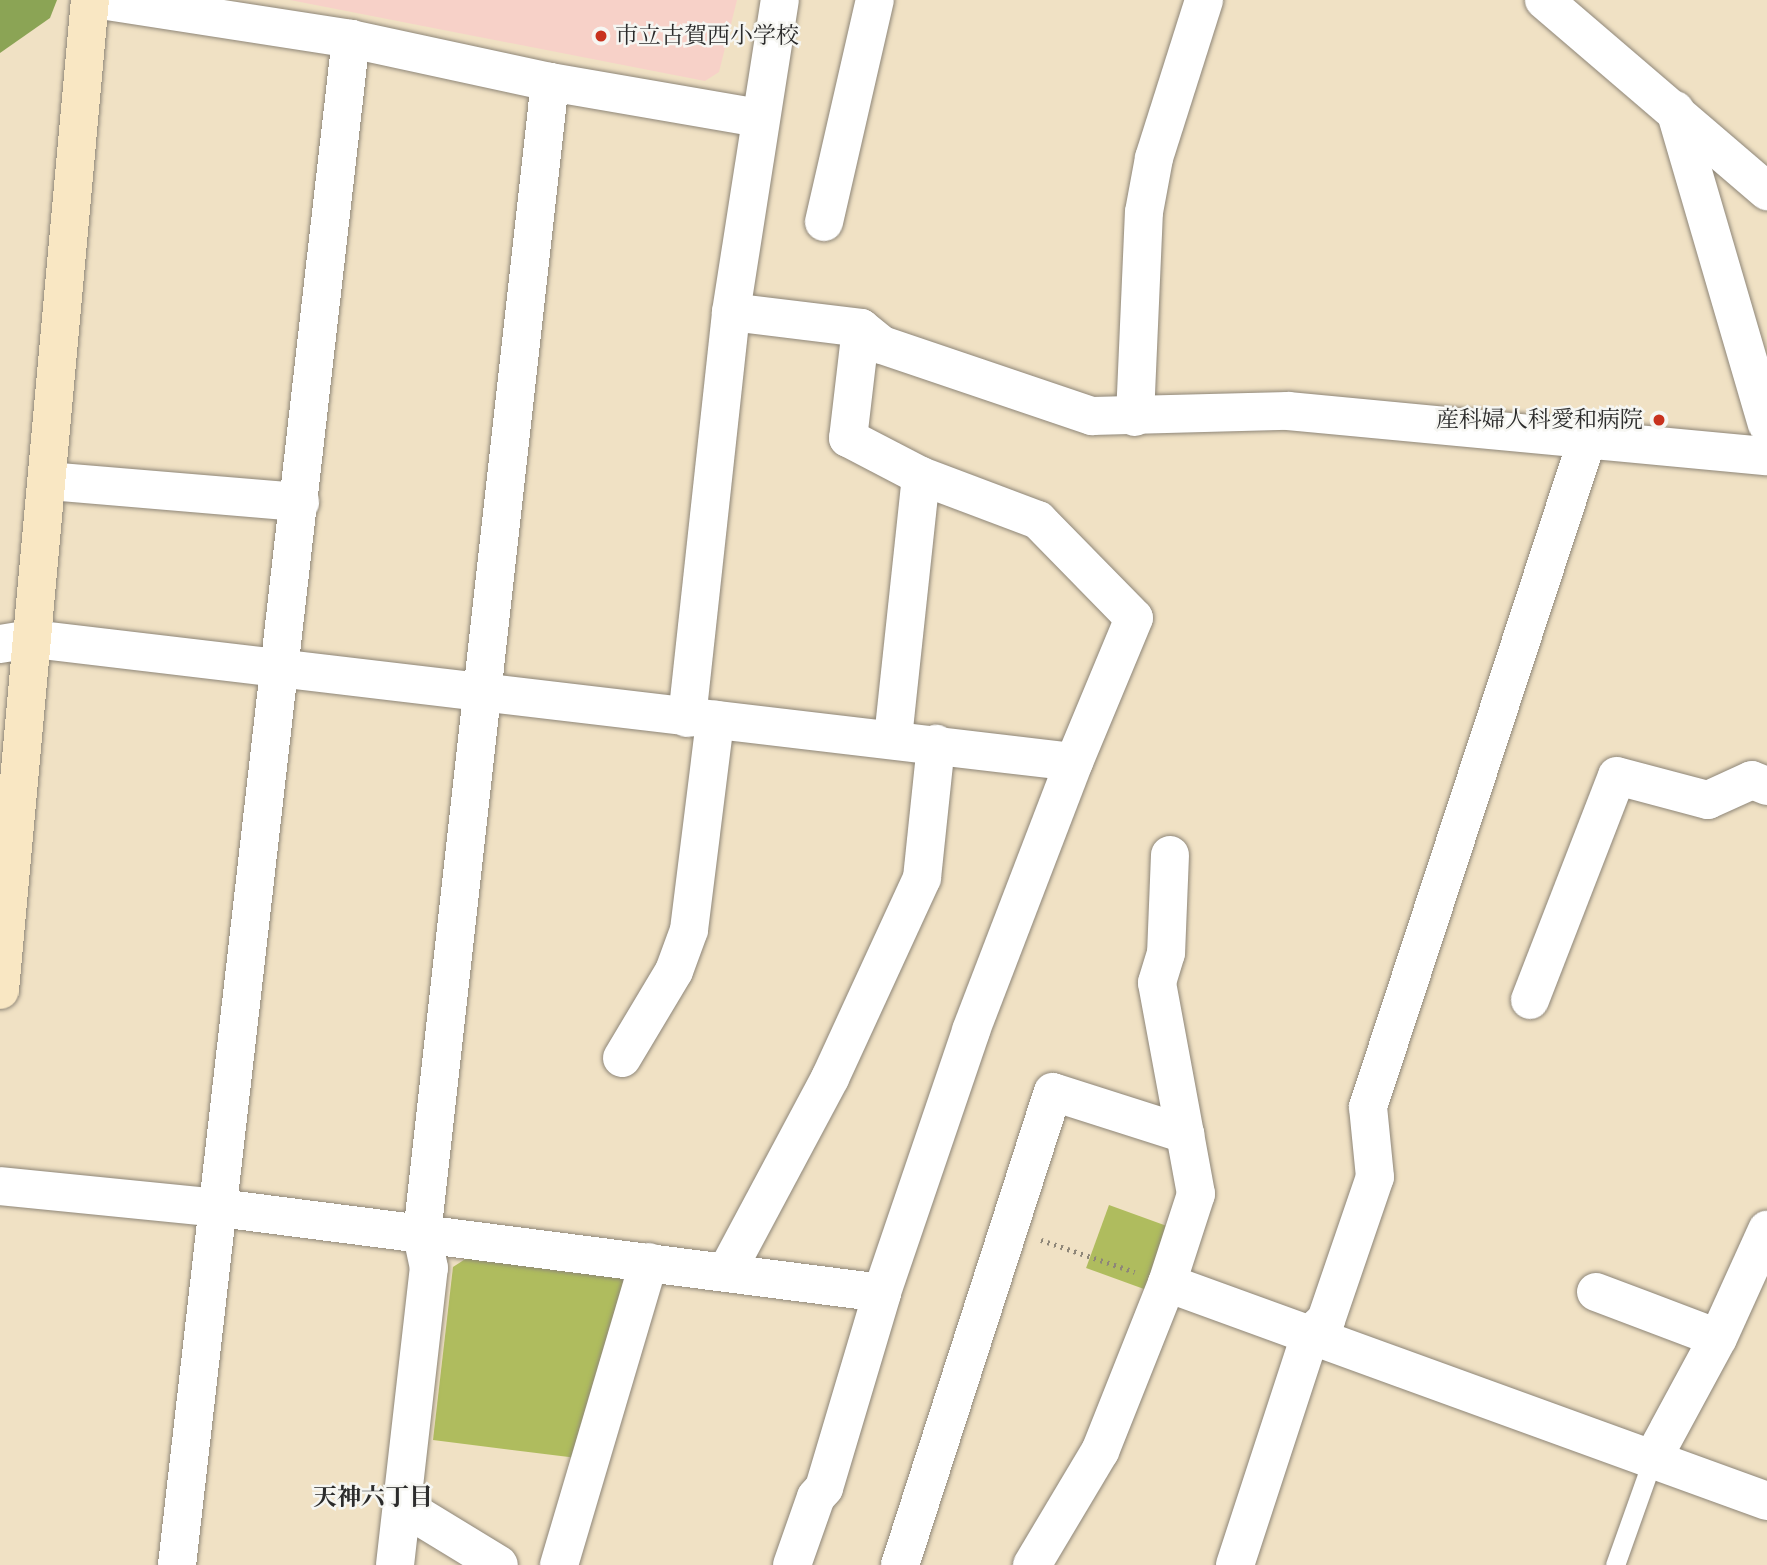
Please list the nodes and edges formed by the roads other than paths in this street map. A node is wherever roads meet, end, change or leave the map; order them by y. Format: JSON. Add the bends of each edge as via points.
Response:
{"nodes":[{"id":1,"x":90,"y":0,"type":"edge"},
{"id":2,"x":100,"y":0,"type":"edge"},
{"id":3,"x":780,"y":0,"type":"edge"},
{"id":4,"x":875,"y":0,"type":"edge"},
{"id":5,"x":1204,"y":0,"type":"edge"},
{"id":6,"x":1544,"y":0,"type":"edge"},
{"id":7,"x":351,"y":39,"type":"junction"},
{"id":8,"x":551,"y":82,"type":"junction"},
{"id":9,"x":1675,"y":110,"type":"junction"},
{"id":10,"x":759,"y":118,"type":"junction"},
{"id":11,"x":1767,"y":191,"type":"edge"},
{"id":12,"x":824,"y":222,"type":"dead end"},
{"id":13,"x":732,"y":312,"type":"junction"},
{"id":14,"x":861,"y":328,"type":"junction"},
{"id":15,"x":1135,"y":417,"type":"junction"},
{"id":16,"x":1767,"y":424,"type":"edge"},
{"id":17,"x":1588,"y":437,"type":"junction"},
{"id":18,"x":1767,"y":456,"type":"edge"},
{"id":19,"x":921,"y":476,"type":"junction"},
{"id":20,"x":48,"y":481,"type":"junction"},
{"id":21,"x":300,"y":502,"type":"junction"},
{"id":22,"x":16,"y":641,"type":"edge"},
{"id":23,"x":282,"y":670,"type":"junction"},
{"id":24,"x":482,"y":692,"type":"junction"},
{"id":25,"x":701,"y":719,"type":"junction"},
{"id":26,"x":893,"y":738,"type":"junction"},
{"id":27,"x":936,"y":744,"type":"junction"},
{"id":28,"x":1074,"y":762,"type":"junction"},
{"id":29,"x":1767,"y":786,"type":"edge"},
{"id":30,"x":1170,"y":855,"type":"dead end"},
{"id":31,"x":0,"y":990,"type":"edge"},
{"id":32,"x":1530,"y":1000,"type":"dead end"},
{"id":33,"x":622,"y":1058,"type":"dead end"},
{"id":34,"x":1185,"y":1134,"type":"junction"},
{"id":35,"x":0,"y":1186,"type":"edge"},
{"id":36,"x":219,"y":1208,"type":"junction"},
{"id":37,"x":1767,"y":1230,"type":"edge"},
{"id":38,"x":422,"y":1235,"type":"junction"},
{"id":39,"x":649,"y":1262,"type":"junction"},
{"id":40,"x":727,"y":1271,"type":"junction"},
{"id":41,"x":1167,"y":1283,"type":"junction"},
{"id":42,"x":1596,"y":1292,"type":"dead end"},
{"id":43,"x":882,"y":1293,"type":"junction"},
{"id":44,"x":1310,"y":1335,"type":"junction"},
{"id":45,"x":1718,"y":1338,"type":"junction"},
{"id":46,"x":1653,"y":1458,"type":"junction"},
{"id":47,"x":1767,"y":1501,"type":"edge"},
{"id":48,"x":404,"y":1507,"type":"junction"},
{"id":49,"x":177,"y":1565,"type":"edge"},
{"id":50,"x":395,"y":1565,"type":"edge"},
{"id":51,"x":499,"y":1565,"type":"edge"},
{"id":52,"x":559,"y":1565,"type":"edge"},
{"id":53,"x":792,"y":1565,"type":"edge"},
{"id":54,"x":900,"y":1565,"type":"edge"},
{"id":55,"x":1032,"y":1565,"type":"edge"},
{"id":56,"x":1235,"y":1565,"type":"edge"},
{"id":57,"x":1615,"y":1565,"type":"edge"}],
"edges":[{"from":1,"to":20,"type":"street"},
{"from":2,"to":7,"type":"street"},
{"from":3,"to":10,"type":"street"},
{"from":4,"to":12,"type":"street"},
{"from":5,"to":15,"type":"street","via":[[1154,158],[1144,212]]},
{"from":6,"to":9,"type":"street"},
{"from":7,"to":8,"type":"street"},
{"from":7,"to":21,"type":"street"},
{"from":8,"to":10,"type":"street"},
{"from":8,"to":24,"type":"street"},
{"from":9,"to":11,"type":"street"},
{"from":9,"to":16,"type":"street"},
{"from":10,"to":13,"type":"street"},
{"from":13,"to":14,"type":"street"},
{"from":13,"to":25,"type":"street"},
{"from":14,"to":15,"type":"street","via":[[882,345],[1091,416]]},
{"from":14,"to":19,"type":"street","via":[[848,438]]},
{"from":15,"to":17,"type":"street","via":[[1288,411],[1391,424]]},
{"from":17,"to":18,"type":"street"},
{"from":17,"to":44,"type":"street","via":[[1368,1107],[1376,1177],[1326,1320]]},
{"from":19,"to":26,"type":"street"},
{"from":19,"to":28,"type":"street","via":[[1038,520],[1134,618]]},
{"from":20,"to":21,"type":"street"},
{"from":20,"to":22,"type":"street"},
{"from":21,"to":23,"type":"street"},
{"from":22,"to":23,"type":"street"},
{"from":22,"to":31,"type":"street"},
{"from":23,"to":24,"type":"street"},
{"from":23,"to":36,"type":"street"},
{"from":24,"to":25,"type":"street"},
{"from":24,"to":38,"type":"street"},
{"from":25,"to":26,"type":"street"},
{"from":25,"to":33,"type":"street","via":[[689,930],[674,971]]},
{"from":26,"to":27,"type":"street"},
{"from":27,"to":28,"type":"street"},
{"from":27,"to":40,"type":"street","via":[[922,878],[830,1078]]},
{"from":28,"to":43,"type":"street","via":[[971,1031]]},
{"from":29,"to":32,"type":"street","via":[[1752,780],[1709,800],[1617,776]]},
{"from":30,"to":34,"type":"street","via":[[1166,953],[1157,983]]},
{"from":34,"to":41,"type":"street","via":[[1196,1194]]},
{"from":34,"to":54,"type":"street","via":[[1053,1092]]},
{"from":35,"to":36,"type":"street"},
{"from":36,"to":38,"type":"street"},
{"from":36,"to":49,"type":"street"},
{"from":37,"to":45,"type":"street"},
{"from":38,"to":39,"type":"street"},
{"from":38,"to":48,"type":"street","via":[[429,1268]]},
{"from":39,"to":40,"type":"street"},
{"from":39,"to":52,"type":"street"},
{"from":40,"to":43,"type":"street"},
{"from":41,"to":44,"type":"street"},
{"from":41,"to":55,"type":"street","via":[[1100,1451]]},
{"from":42,"to":45,"type":"street"},
{"from":43,"to":53,"type":"street","via":[[824,1488],[816,1497]]},
{"from":44,"to":46,"type":"street"},
{"from":44,"to":56,"type":"street"},
{"from":45,"to":46,"type":"street"},
{"from":46,"to":47,"type":"street"},
{"from":46,"to":57,"type":"lane"},
{"from":48,"to":50,"type":"street"},
{"from":48,"to":51,"type":"street"}]}
